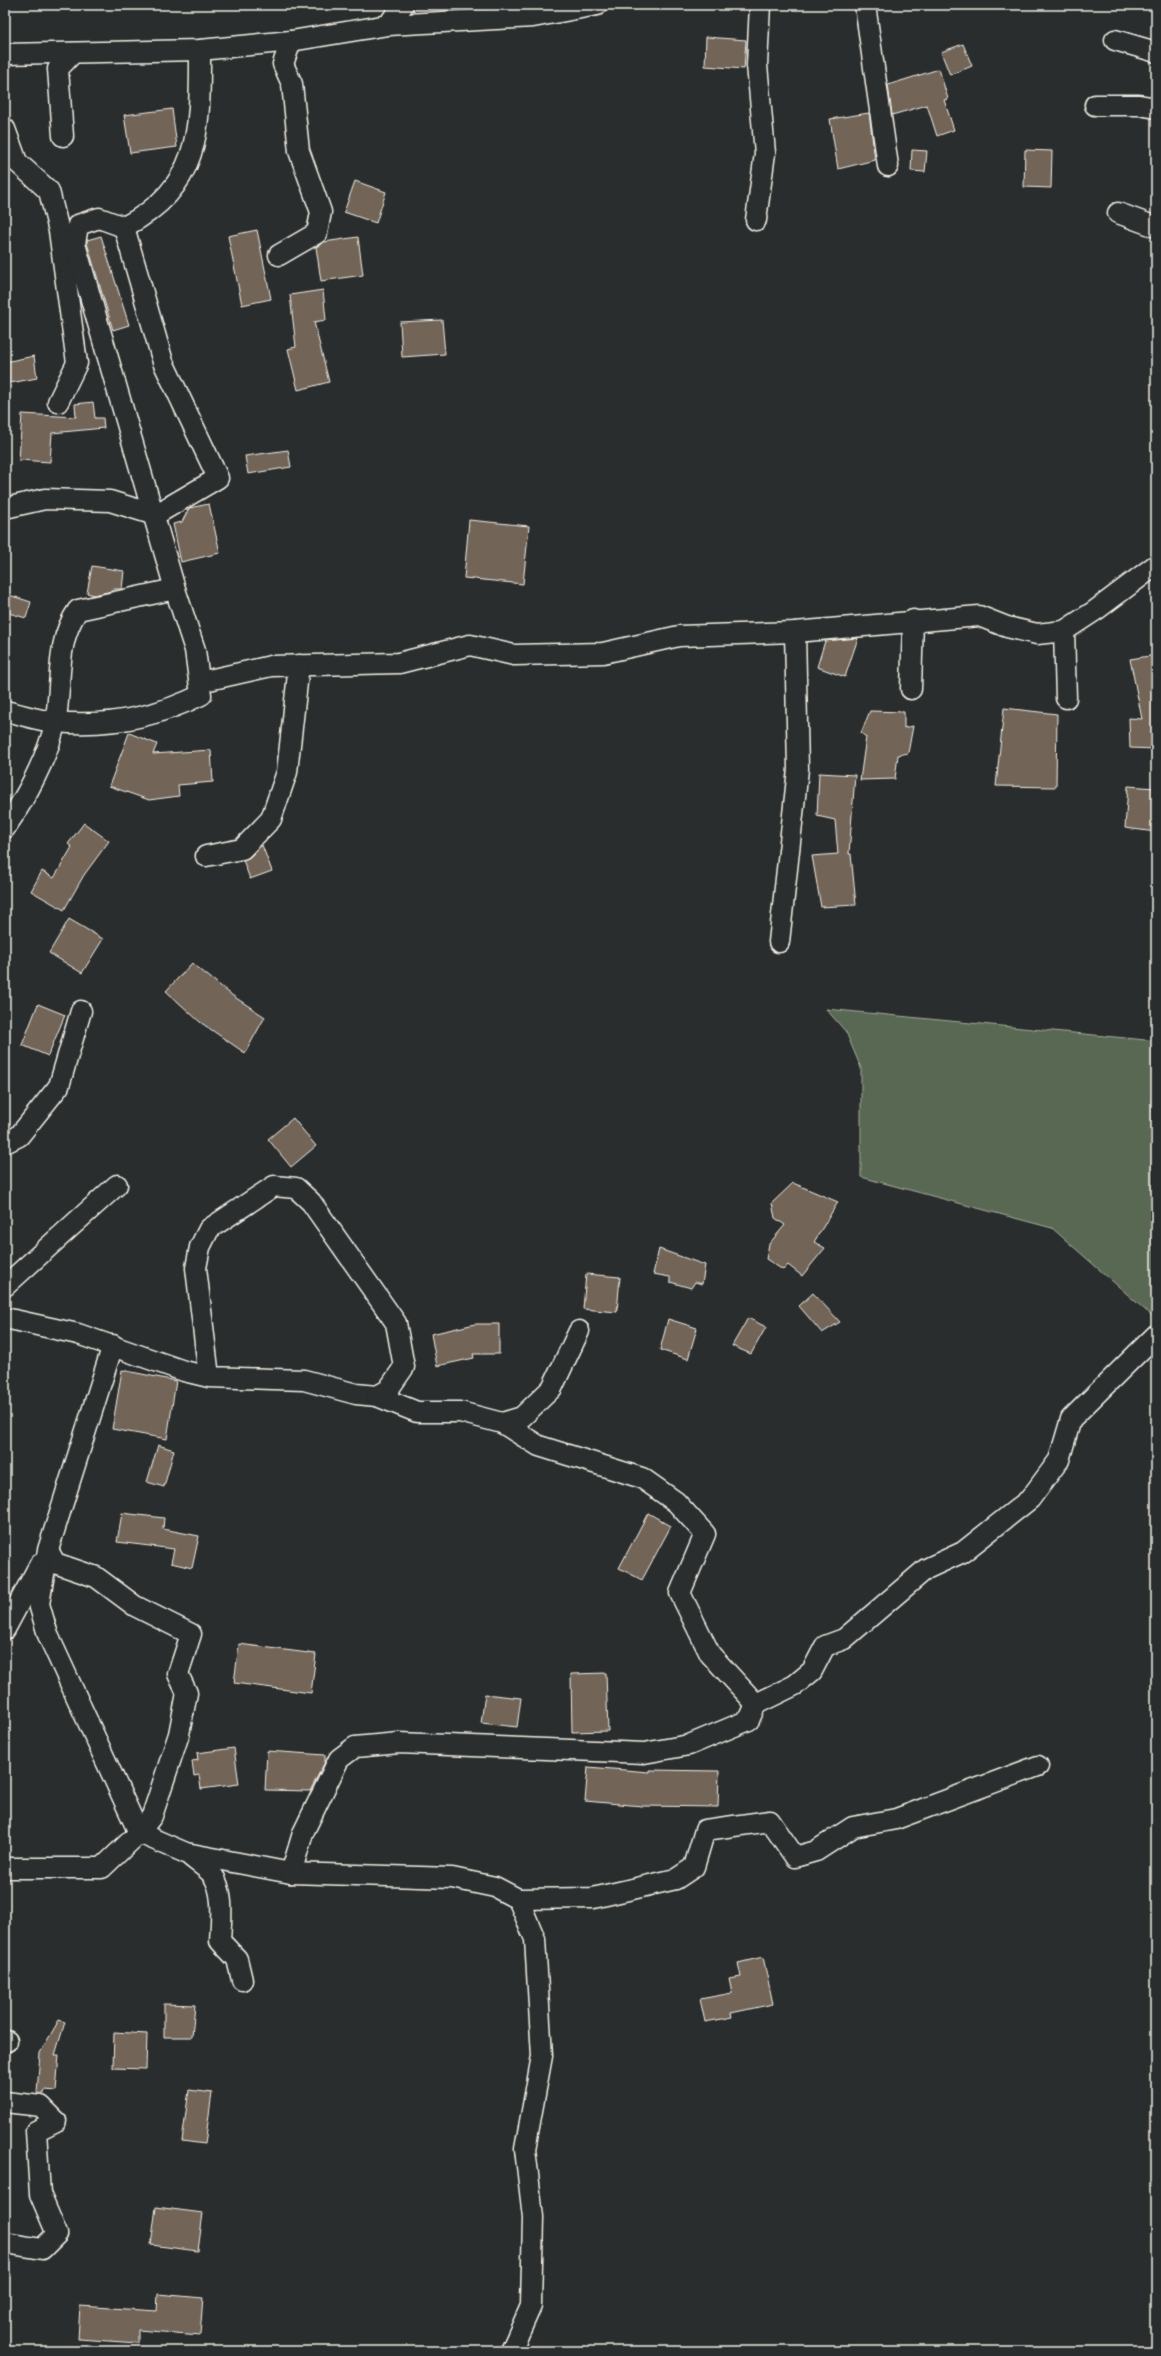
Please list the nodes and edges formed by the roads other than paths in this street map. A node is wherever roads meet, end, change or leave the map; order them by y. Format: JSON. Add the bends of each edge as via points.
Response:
{"nodes":[{"id":1,"x":403,"y":5,"type":"edge"},
{"id":2,"x":597,"y":5,"type":"edge"},
{"id":3,"x":760,"y":5,"type":"edge"},
{"id":4,"x":865,"y":5,"type":"edge"},
{"id":5,"x":532,"y":11,"type":"edge"},
{"id":6,"x":388,"y":26,"type":"junction"},
{"id":7,"x":1115,"y":40,"type":"dead end"},
{"id":8,"x":291,"y":41,"type":"junction"},
{"id":9,"x":200,"y":50,"type":"junction"},
{"id":10,"x":1156,"y":52,"type":"edge"},
{"id":11,"x":73,"y":53,"type":"junction"},
{"id":12,"x":5,"y":56,"type":"edge"},
{"id":13,"x":1095,"y":105,"type":"dead end"},
{"id":14,"x":1156,"y":108,"type":"edge"},
{"id":15,"x":5,"y":129,"type":"edge"},
{"id":16,"x":63,"y":136,"type":"dead end"},
{"id":17,"x":888,"y":166,"type":"dead end"},
{"id":18,"x":1118,"y":213,"type":"dead end"},
{"id":19,"x":756,"y":220,"type":"dead end"},
{"id":20,"x":1156,"y":226,"type":"edge"},
{"id":21,"x":124,"y":227,"type":"junction"},
{"id":22,"x":279,"y":255,"type":"dead end"},
{"id":23,"x":58,"y":402,"type":"dead end"},
{"id":24,"x":5,"y":508,"type":"edge"},
{"id":25,"x":155,"y":515,"type":"junction"},
{"id":26,"x":1156,"y":565,"type":"edge"},
{"id":27,"x":175,"y":590,"type":"junction"},
{"id":28,"x":913,"y":620,"type":"junction"},
{"id":29,"x":1064,"y":631,"type":"junction"},
{"id":30,"x":795,"y":632,"type":"junction"},
{"id":31,"x":299,"y":665,"type":"junction"},
{"id":32,"x":200,"y":682,"type":"junction"},
{"id":33,"x":911,"y":689,"type":"dead end"},
{"id":34,"x":1066,"y":698,"type":"dead end"},
{"id":35,"x":5,"y":711,"type":"edge"},
{"id":36,"x":55,"y":722,"type":"junction"},
{"id":37,"x":5,"y":828,"type":"edge"},
{"id":38,"x":206,"y":856,"type":"dead end"},
{"id":39,"x":779,"y":942,"type":"dead end"},
{"id":40,"x":81,"y":1011,"type":"dead end"},
{"id":41,"x":5,"y":1143,"type":"edge"},
{"id":42,"x":117,"y":1185,"type":"dead end"},
{"id":43,"x":5,"y":1286,"type":"edge"},
{"id":44,"x":5,"y":1318,"type":"edge"},
{"id":45,"x":579,"y":1331,"type":"dead end"},
{"id":46,"x":1156,"y":1335,"type":"edge"},
{"id":47,"x":113,"y":1345,"type":"junction"},
{"id":48,"x":209,"y":1377,"type":"junction"},
{"id":49,"x":377,"y":1396,"type":"junction"},
{"id":50,"x":502,"y":1423,"type":"junction"},
{"id":51,"x":48,"y":1550,"type":"junction"},
{"id":52,"x":5,"y":1629,"type":"edge"},
{"id":53,"x":756,"y":1704,"type":"junction"},
{"id":54,"x":1038,"y":1766,"type":"dead end"},
{"id":55,"x":139,"y":1833,"type":"junction"},
{"id":56,"x":186,"y":1853,"type":"junction"},
{"id":57,"x":5,"y":1868,"type":"edge"},
{"id":58,"x":291,"y":1873,"type":"junction"},
{"id":59,"x":518,"y":1899,"type":"junction"},
{"id":60,"x":242,"y":1980,"type":"dead end"},
{"id":61,"x":5,"y":2102,"type":"edge"},
{"id":62,"x":5,"y":2243,"type":"edge"},
{"id":63,"x":511,"y":2351,"type":"edge"}],
"edges":[{"from":1,"to":6,"type":"street"},
{"from":2,"to":5,"type":"street"},
{"from":3,"to":19,"type":"street","via":[[757,65],[764,153]]},
{"from":4,"to":17,"type":"street"},
{"from":5,"to":6,"type":"street"},
{"from":6,"to":8,"type":"street"},
{"from":7,"to":10,"type":"street"},
{"from":8,"to":9,"type":"street"},
{"from":8,"to":22,"type":"street","via":[[283,64],[292,84],[299,151],[321,212],[316,233]]},
{"from":9,"to":11,"type":"street"},
{"from":9,"to":21,"type":"street","via":[[200,118],[190,158],[180,181],[147,215]]},
{"from":11,"to":12,"type":"street"},
{"from":11,"to":16,"type":"street","via":[[58,69]]},
{"from":13,"to":14,"type":"street","via":[[1139,105]]},
{"from":15,"to":23,"type":"street","via":[[17,162],[49,191],[59,231],[77,363]]},
{"from":18,"to":20,"type":"street"},
{"from":21,"to":25,"type":"street","via":[[163,362],[218,478]]},
{"from":21,"to":25,"type":"street","via":[[99,218],[78,224],[74,244]]},
{"from":24,"to":25,"type":"street","via":[[46,499],[110,501]]},
{"from":25,"to":27,"type":"street"},
{"from":26,"to":29,"type":"street"},
{"from":27,"to":32,"type":"street","via":[[195,650]]},
{"from":27,"to":36,"type":"street","via":[[78,610],[64,635]]},
{"from":28,"to":29,"type":"street","via":[[979,616],[1007,627],[1037,634]]},
{"from":28,"to":30,"type":"street"},
{"from":28,"to":33,"type":"street"},
{"from":29,"to":34,"type":"street"},
{"from":30,"to":31,"type":"street","via":[[679,636],[603,653],[514,655],[470,645],[399,663]]},
{"from":30,"to":39,"type":"street","via":[[798,768]]},
{"from":31,"to":32,"type":"street","via":[[271,666]]},
{"from":31,"to":38,"type":"street","via":[[287,772],[271,820],[242,849]]},
{"from":32,"to":36,"type":"street","via":[[201,696],[171,710],[119,723]]},
{"from":35,"to":36,"type":"street"},
{"from":36,"to":37,"type":"street","via":[[49,743],[20,807]]},
{"from":40,"to":41,"type":"street","via":[[59,1086],[18,1136]]},
{"from":42,"to":43,"type":"street"},
{"from":44,"to":47,"type":"street","via":[[78,1334]]},
{"from":45,"to":50,"type":"street","via":[[552,1388],[522,1417]]},
{"from":46,"to":53,"type":"street","via":[[1071,1419],[1059,1460],[1030,1499],[963,1552],[926,1569],[844,1638],[825,1646],[812,1671],[795,1685]]},
{"from":47,"to":48,"type":"street"},
{"from":47,"to":51,"type":"street"},
{"from":48,"to":49,"type":"street","via":[[304,1380],[356,1394]]},
{"from":48,"to":49,"type":"street","via":[[196,1268],[200,1247],[209,1229],[274,1186],[296,1188],[311,1202],[396,1324],[404,1368],[388,1390]]},
{"from":49,"to":50,"type":"street","via":[[417,1412],[460,1412]]},
{"from":50,"to":53,"type":"street","via":[[539,1446],[642,1478],[676,1502],[705,1534],[680,1593],[710,1654]]},
{"from":51,"to":52,"type":"street"},
{"from":51,"to":55,"type":"street","via":[[39,1604],[48,1635]]},
{"from":51,"to":55,"type":"street","via":[[55,1563],[96,1577],[135,1606],[191,1634],[178,1674],[187,1693],[179,1734],[152,1816]]},
{"from":53,"to":58,"type":"street","via":[[749,1720],[689,1745],[644,1753],[399,1743],[356,1747],[339,1759],[302,1833]]},
{"from":54,"to":59,"type":"street","via":[[896,1819],[853,1827],[816,1852],[795,1857],[770,1821],[706,1830],[694,1867],[676,1879],[593,1898]]},
{"from":55,"to":56,"type":"street"},
{"from":55,"to":57,"type":"street","via":[[102,1868]]},
{"from":56,"to":58,"type":"street"},
{"from":56,"to":60,"type":"street","via":[[212,1874],[217,1885],[221,1908],[220,1941],[237,1959]]},
{"from":58,"to":59,"type":"street","via":[[452,1878],[495,1887]]},
{"from":59,"to":63,"type":"street","via":[[535,1939],[542,2056],[525,2149],[533,2217],[531,2306]]},
{"from":61,"to":62,"type":"street","via":[[41,2106],[56,2121],[36,2131],[40,2194],[57,2234],[42,2249]]}]}
